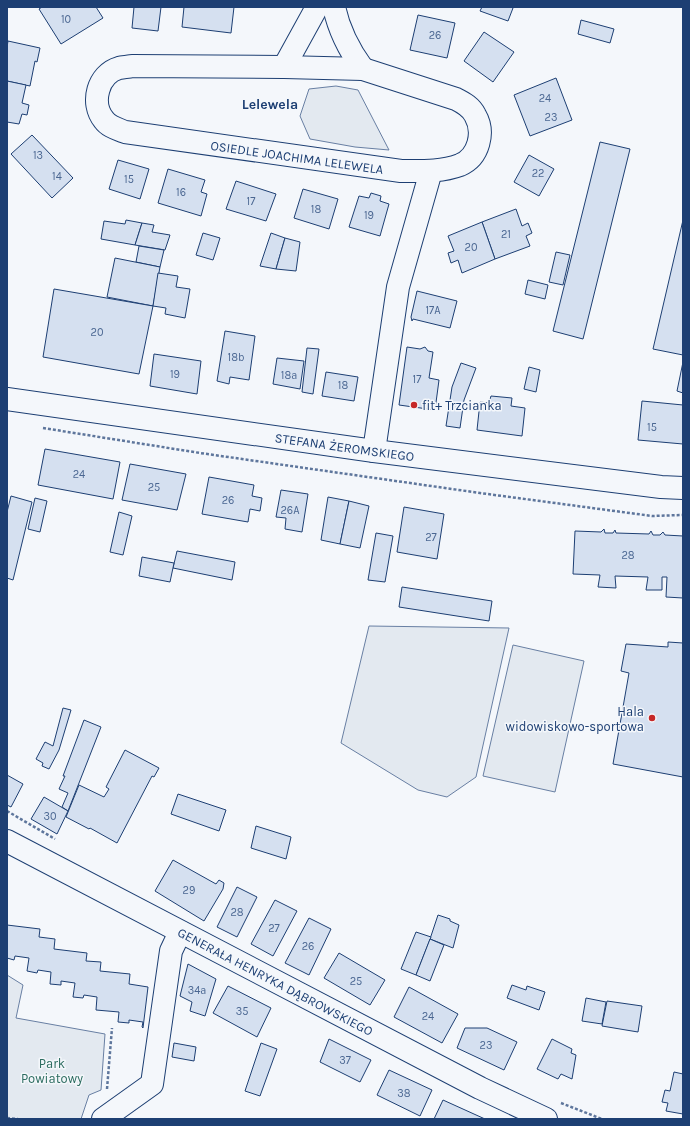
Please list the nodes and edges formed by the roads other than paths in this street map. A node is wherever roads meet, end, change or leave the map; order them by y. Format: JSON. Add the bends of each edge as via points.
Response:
{"nodes":[{"id":1,"x":317,"y":7,"type":"edge"},
{"id":2,"x":334,"y":7,"type":"edge"},
{"id":3,"x":284,"y":67,"type":"junction"},
{"id":4,"x":363,"y":69,"type":"junction"},
{"id":5,"x":430,"y":172,"type":"junction"},
{"id":6,"x":7,"y":399,"type":"edge"},
{"id":7,"x":374,"y":451,"type":"junction"},
{"id":8,"x":683,"y":488,"type":"edge"},
{"id":9,"x":7,"y":841,"type":"edge"},
{"id":10,"x":180,"y":932,"type":"junction"},
{"id":11,"x":106,"y":1117,"type":"edge"},
{"id":12,"x":546,"y":1119,"type":"edge"}],
"edges":[{"from":1,"to":3,"type":"street"},
{"from":2,"to":4,"type":"street","via":[[337,22],[349,48]]},
{"from":3,"to":4,"type":"street","name":"OSIEDLE JOACHIMA LELEWELA"},
{"from":3,"to":5,"type":"street","name":"OSIEDLE JOACHIMA LELEWELA","via":[[119,68],[103,80],[98,89],[97,105],[104,120],[112,127],[125,132],[401,172]]},
{"from":4,"to":5,"type":"street","name":"OSIEDLE JOACHIMA LELEWELA","via":[[456,99],[475,114],[480,132],[478,145],[470,158],[461,164]]},
{"from":5,"to":7,"type":"street","via":[[398,287]]},
{"from":6,"to":7,"type":"street","name":"STEFANA ŻEROMSKIEGO"},
{"from":7,"to":8,"type":"street","name":"STEFANA ŻEROMSKIEGO","via":[[661,488]]},
{"from":9,"to":10,"type":"street","name":"GENERAŁA HENRYKA DĄBROWSKIEGO"},
{"from":10,"to":11,"type":"street","via":[[171,951],[152,1084]]},
{"from":10,"to":12,"type":"street","name":"GENERAŁA HENRYKA DĄBROWSKIEGO","via":[[480,1088]]}]}
